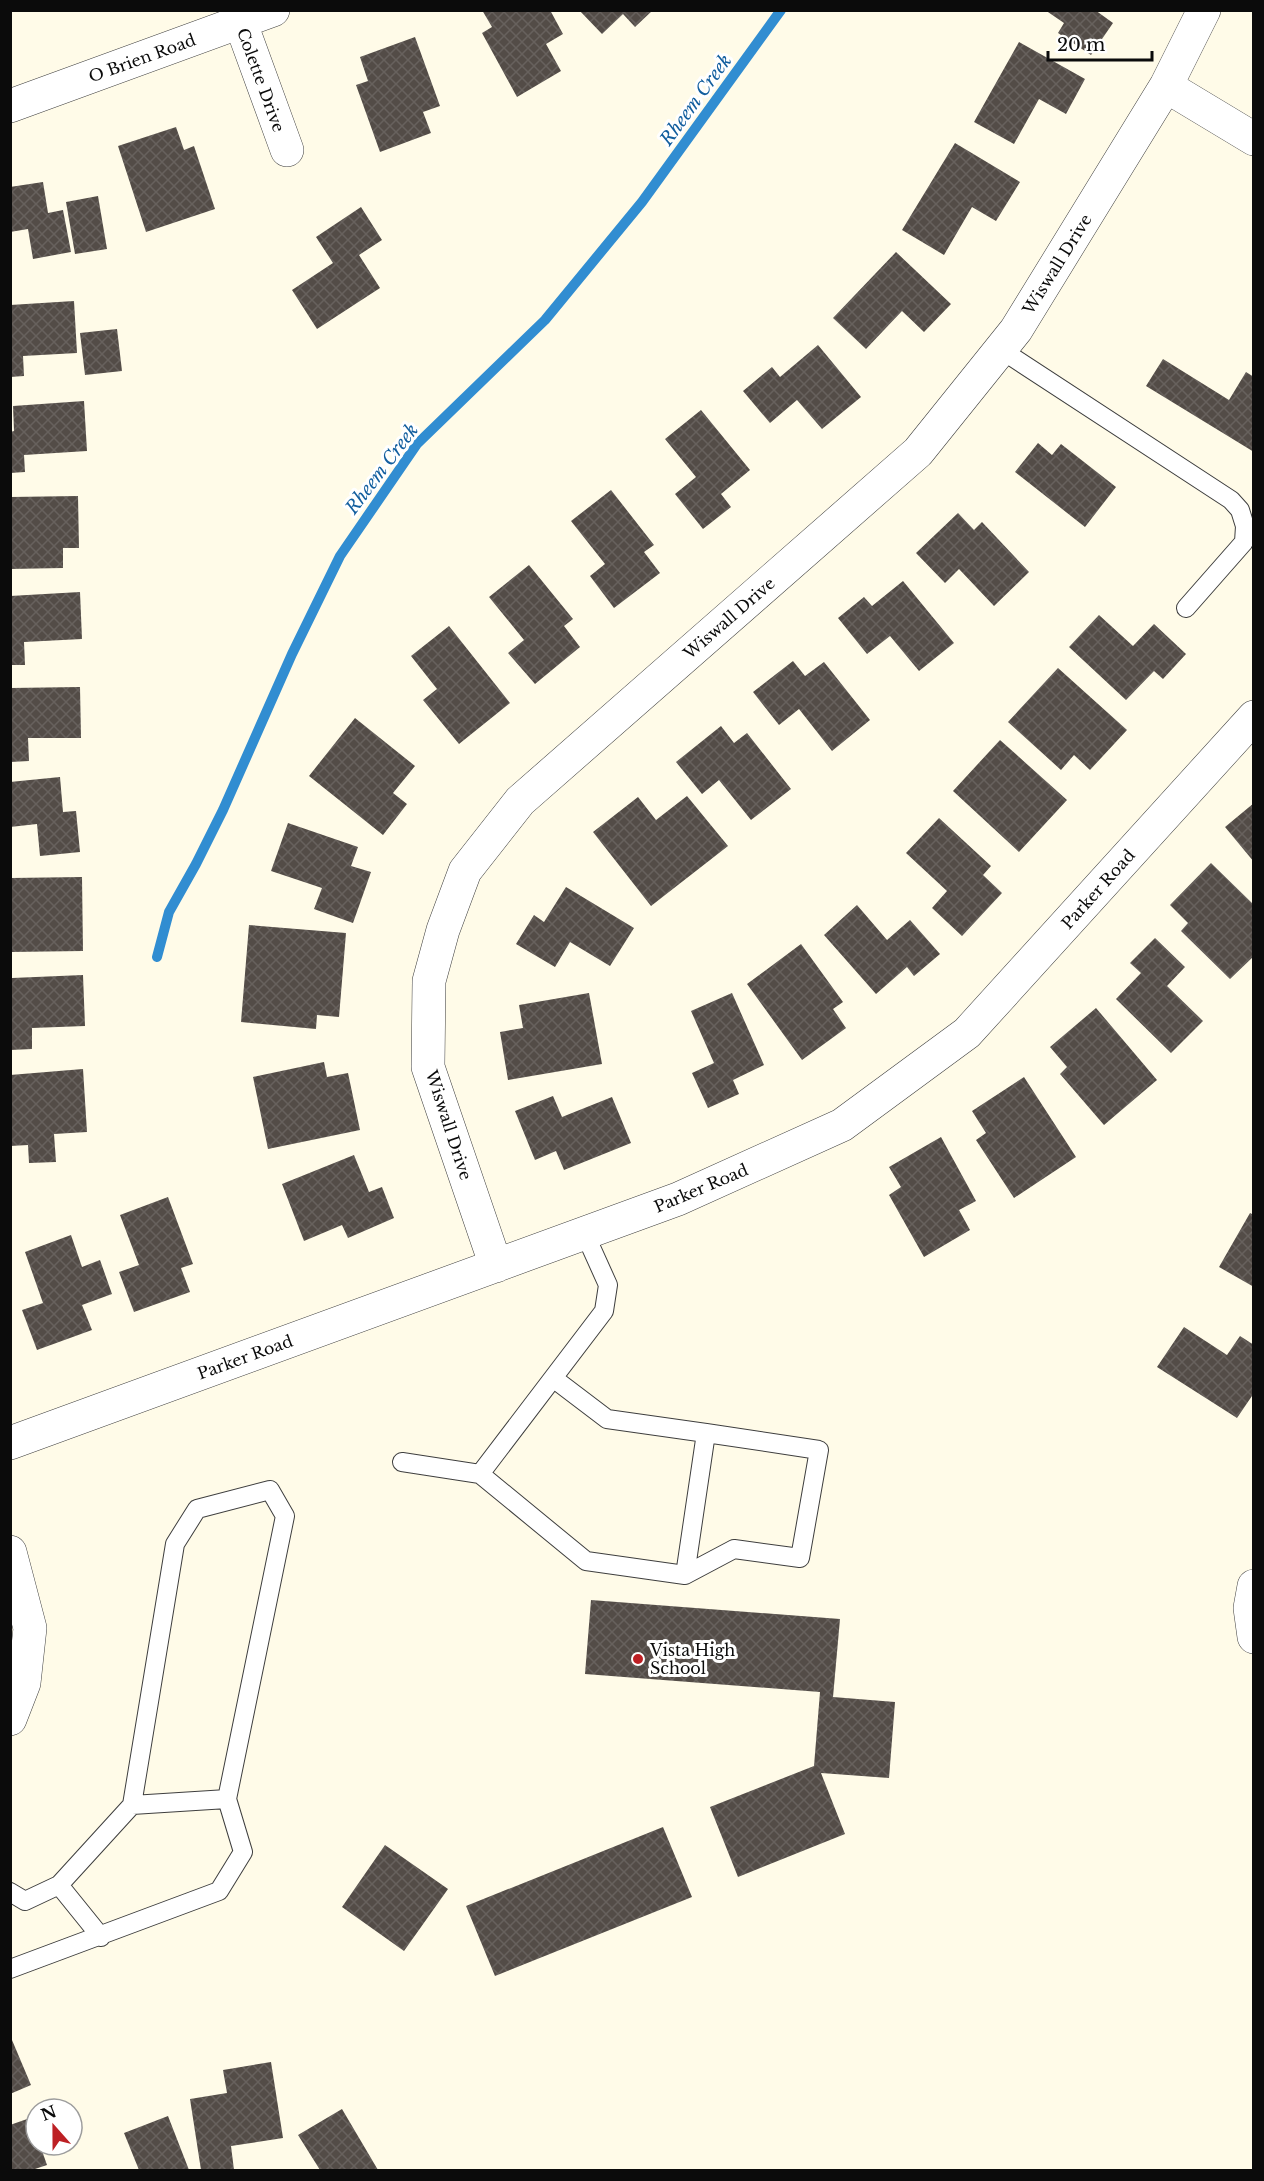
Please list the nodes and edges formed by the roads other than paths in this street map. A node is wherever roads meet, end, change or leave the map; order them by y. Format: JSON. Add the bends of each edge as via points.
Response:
{"nodes":[{"id":1,"x":273,"y":10,"type":"edge"},
{"id":2,"x":1204,"y":10,"type":"edge"},
{"id":3,"x":238,"y":17,"type":"edge"},
{"id":4,"x":1166,"y":86,"type":"junction"},
{"id":5,"x":10,"y":106,"type":"edge"},
{"id":6,"x":1254,"y":139,"type":"edge"},
{"id":7,"x":287,"y":150,"type":"dead end"},
{"id":8,"x":1000,"y":350,"type":"junction"},
{"id":9,"x":1186,"y":608,"type":"dead end"},
{"id":10,"x":1254,"y":717,"type":"edge"},
{"id":11,"x":585,"y":1234,"type":"junction"},
{"id":12,"x":496,"y":1266,"type":"junction"},
{"id":13,"x":553,"y":1378,"type":"junction"},
{"id":14,"x":705,"y":1433,"type":"junction"},
{"id":15,"x":10,"y":1443,"type":"edge"},
{"id":16,"x":402,"y":1462,"type":"dead end"},
{"id":17,"x":480,"y":1474,"type":"junction"},
{"id":18,"x":10,"y":1552,"type":"edge"},
{"id":19,"x":685,"y":1575,"type":"junction"},
{"id":20,"x":1254,"y":1586,"type":"edge"},
{"id":21,"x":1254,"y":1637,"type":"edge"},
{"id":22,"x":10,"y":1719,"type":"edge"},
{"id":23,"x":227,"y":1799,"type":"junction"},
{"id":24,"x":132,"y":1805,"type":"junction"},
{"id":25,"x":59,"y":1885,"type":"junction"},
{"id":26,"x":10,"y":1892,"type":"edge"},
{"id":27,"x":101,"y":1936,"type":"junction"},
{"id":28,"x":10,"y":1969,"type":"edge"}],
"edges":[{"from":1,"to":3,"type":"street","name":"O Brien Road"},
{"from":2,"to":4,"type":"street","name":"Wiswall Drive"},
{"from":3,"to":5,"type":"street","name":"O Brien Road"},
{"from":3,"to":7,"type":"street","name":"Colette Drive"},
{"from":4,"to":6,"type":"street"},
{"from":4,"to":8,"type":"street","name":"Wiswall Drive"},
{"from":8,"to":9,"type":"lane","via":[[1231,500],[1240,510],[1244,542]]},
{"from":8,"to":12,"type":"street","name":"Wiswall Drive","via":[[918,452],[520,801],[465,871],[429,981],[428,1067]]},
{"from":10,"to":11,"type":"street","name":"Parker Road","via":[[967,1033],[842,1125],[678,1199]]},
{"from":11,"to":12,"type":"street","name":"Parker Road"},
{"from":11,"to":13,"type":"lane","via":[[608,1285],[604,1311]]},
{"from":12,"to":15,"type":"street","name":"Parker Road"},
{"from":13,"to":14,"type":"lane","via":[[607,1419]]},
{"from":13,"to":17,"type":"lane"},
{"from":14,"to":19,"type":"lane"},
{"from":14,"to":19,"type":"lane","via":[[819,1450],[801,1558],[734,1550]]},
{"from":16,"to":17,"type":"lane"},
{"from":17,"to":19,"type":"lane","via":[[586,1561]]},
{"from":18,"to":22,"type":"street","via":[[30,1628],[24,1683]]},
{"from":20,"to":21,"type":"street","via":[[1250,1608]]},
{"from":23,"to":24,"type":"lane"},
{"from":23,"to":24,"type":"lane","via":[[285,1516],[270,1490],[197,1509],[175,1544]]},
{"from":23,"to":27,"type":"lane","via":[[243,1852],[219,1892]]},
{"from":24,"to":25,"type":"lane"},
{"from":25,"to":26,"type":"lane","via":[[25,1901]]},
{"from":25,"to":27,"type":"lane"},
{"from":27,"to":28,"type":"lane"}]}
